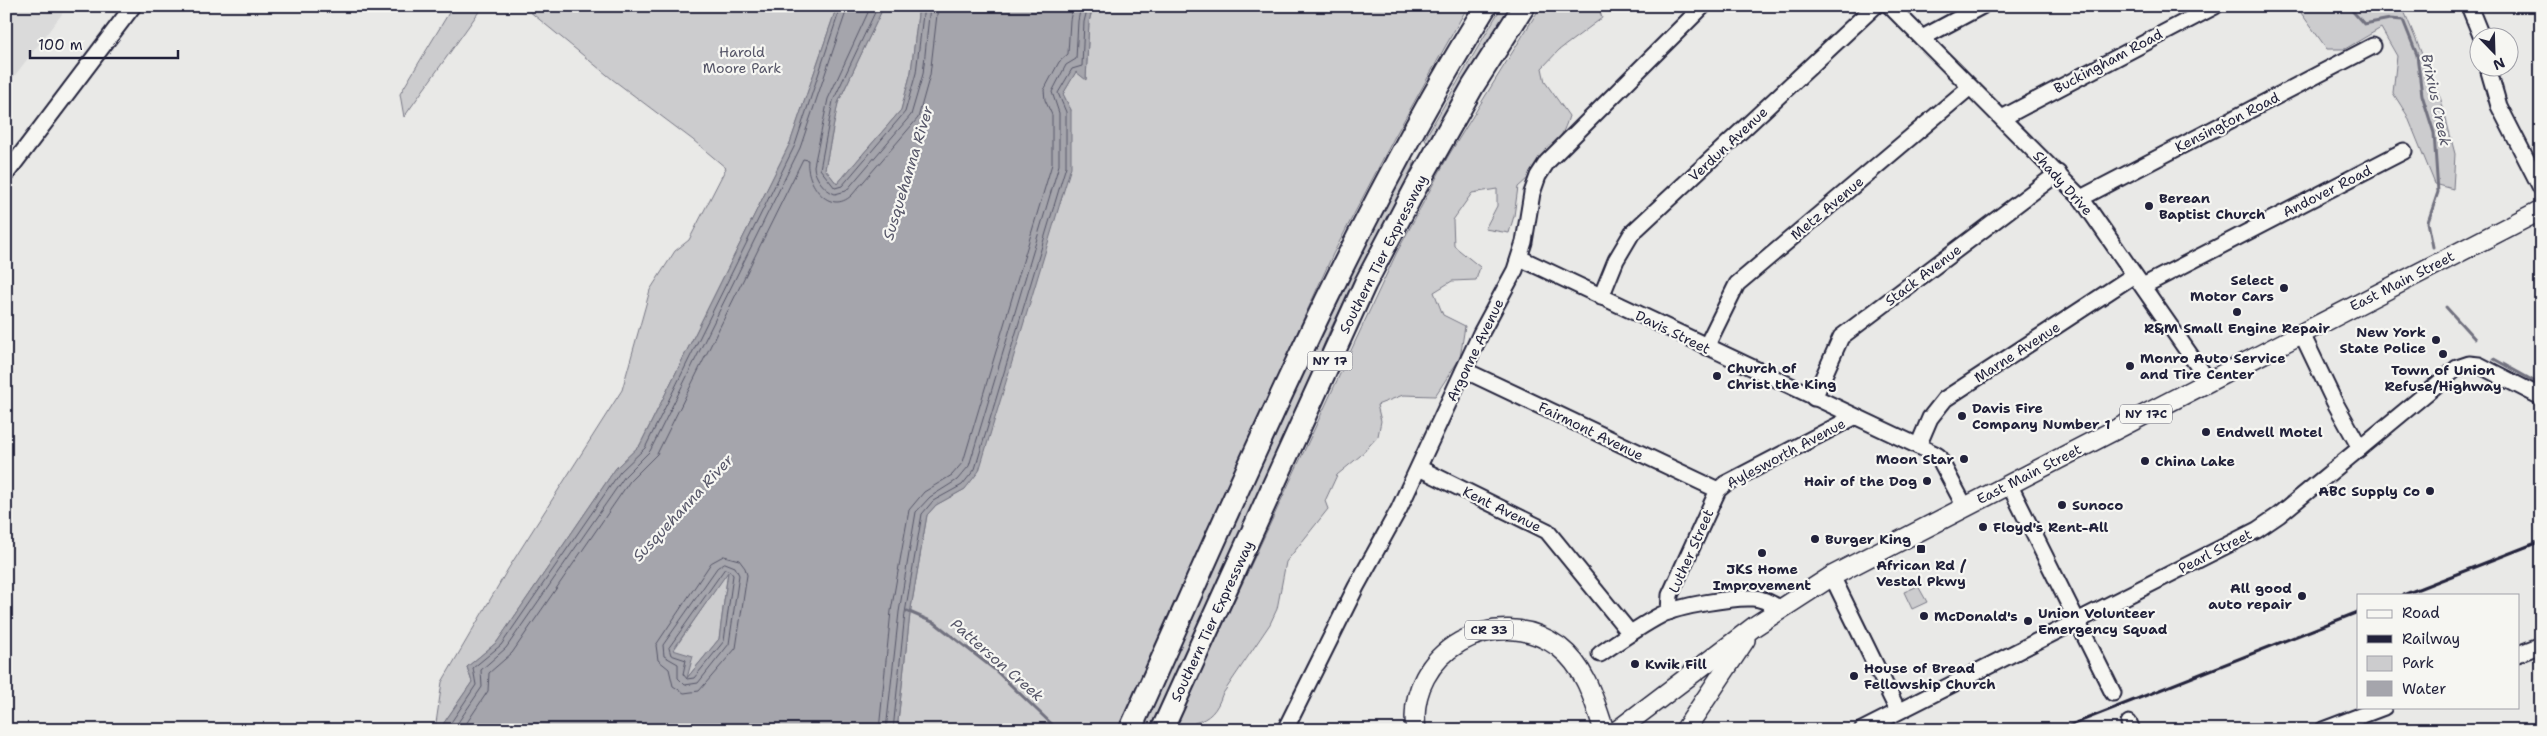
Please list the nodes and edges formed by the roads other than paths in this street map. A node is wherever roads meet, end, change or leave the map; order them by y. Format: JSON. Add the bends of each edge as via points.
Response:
{"nodes":[{"id":1,"x":133,"y":6,"type":"edge"},
{"id":2,"x":1486,"y":6,"type":"edge"},
{"id":3,"x":1524,"y":6,"type":"edge"},
{"id":4,"x":1702,"y":6,"type":"edge"},
{"id":5,"x":1875,"y":6,"type":"edge"},
{"id":6,"x":1890,"y":6,"type":"edge"},
{"id":7,"x":1982,"y":6,"type":"edge"},
{"id":8,"x":2215,"y":6,"type":"edge"},
{"id":9,"x":2469,"y":6,"type":"edge"},
{"id":10,"x":2478,"y":28,"type":"edge"},
{"id":11,"x":1922,"y":38,"type":"junction"},
{"id":12,"x":2373,"y":46,"type":"dead end"},
{"id":13,"x":2491,"y":78,"type":"edge"},
{"id":14,"x":1970,"y":87,"type":"junction"},
{"id":15,"x":2002,"y":118,"type":"junction"},
{"id":16,"x":2404,"y":150,"type":"dead end"},
{"id":17,"x":2058,"y":173,"type":"junction"},
{"id":18,"x":6,"y":174,"type":"edge"},
{"id":19,"x":2541,"y":188,"type":"edge"},
{"id":20,"x":2081,"y":198,"type":"junction"},
{"id":21,"x":2541,"y":210,"type":"edge"},
{"id":22,"x":1520,"y":258,"type":"junction"},
{"id":23,"x":2139,"y":280,"type":"junction"},
{"id":24,"x":1601,"y":297,"type":"junction"},
{"id":25,"x":2302,"y":334,"type":"junction"},
{"id":26,"x":1706,"y":347,"type":"junction"},
{"id":27,"x":1464,"y":370,"type":"junction"},
{"id":28,"x":2209,"y":382,"type":"junction"},
{"id":29,"x":2541,"y":397,"type":"edge"},
{"id":30,"x":1814,"y":398,"type":"junction"},
{"id":31,"x":1854,"y":417,"type":"junction"},
{"id":32,"x":1918,"y":446,"type":"junction"},
{"id":33,"x":2360,"y":448,"type":"junction"},
{"id":34,"x":1419,"y":468,"type":"junction"},
{"id":35,"x":2009,"y":484,"type":"junction"},
{"id":36,"x":1718,"y":490,"type":"junction"},
{"id":37,"x":1965,"y":507,"type":"junction"},
{"id":38,"x":1832,"y":576,"type":"junction"},
{"id":39,"x":1781,"y":609,"type":"junction"},
{"id":40,"x":1669,"y":612,"type":"junction"},
{"id":41,"x":2077,"y":621,"type":"junction"},
{"id":42,"x":1754,"y":626,"type":"junction"},
{"id":43,"x":1630,"y":633,"type":"junction"},
{"id":44,"x":2541,"y":645,"type":"edge"},
{"id":45,"x":2520,"y":653,"type":"edge"},
{"id":46,"x":1600,"y":654,"type":"dead end"},
{"id":47,"x":2113,"y":693,"type":"dead end"},
{"id":48,"x":2381,"y":708,"type":"edge"},
{"id":49,"x":1898,"y":711,"type":"junction"},
{"id":50,"x":1130,"y":730,"type":"edge"},
{"id":51,"x":1162,"y":730,"type":"edge"},
{"id":52,"x":1285,"y":730,"type":"edge"},
{"id":53,"x":1416,"y":730,"type":"edge"},
{"id":54,"x":1604,"y":730,"type":"edge"},
{"id":55,"x":1618,"y":730,"type":"edge"},
{"id":56,"x":1685,"y":730,"type":"edge"},
{"id":57,"x":1862,"y":730,"type":"edge"},
{"id":58,"x":2323,"y":730,"type":"edge"}],
"edges":[{"from":1,"to":18,"type":"street"},
{"from":2,"to":50,"type":"highway","name":"Southern Tier Expressway","number":"NY 17","via":[[1424,107],[1356,237]]},
{"from":3,"to":51,"type":"highway","name":"Southern Tier Expressway","number":"NY 17","via":[[1473,86],[1365,284]]},
{"from":4,"to":22,"type":"street","name":"Argonne Avenue","via":[[1547,162],[1532,193]]},
{"from":5,"to":24,"type":"street","name":"Verdun Avenue","via":[[1632,233],[1616,260]]},
{"from":6,"to":11,"type":"street","name":"Shady Drive"},
{"from":7,"to":11,"type":"street"},
{"from":8,"to":15,"type":"street","name":"Buckingham Road"},
{"from":9,"to":10,"type":"street"},
{"from":11,"to":14,"type":"street","name":"Shady Drive"},
{"from":12,"to":20,"type":"street","name":"Kensington Road"},
{"from":13,"to":19,"type":"street","via":[[2499,106]]},
{"from":14,"to":15,"type":"street","name":"Shady Drive"},
{"from":14,"to":26,"type":"street","name":"Metz Avenue","via":[[1737,284]]},
{"from":15,"to":17,"type":"street","name":"Shady Drive"},
{"from":16,"to":23,"type":"street","name":"Andover Road"},
{"from":17,"to":20,"type":"street","name":"Shady Drive"},
{"from":17,"to":30,"type":"street","name":"Stack Avenue","via":[[1841,337]]},
{"from":20,"to":23,"type":"street","name":"Shady Drive"},
{"from":21,"to":25,"type":"main road","name":"East Main Street","number":"NY 17C"},
{"from":22,"to":24,"type":"street","name":"Davis Street"},
{"from":22,"to":27,"type":"street","name":"Argonne Avenue"},
{"from":23,"to":28,"type":"street","name":"Shady Drive"},
{"from":23,"to":32,"type":"street","name":"Marne Avenue","via":[[1945,398],[1930,418]]},
{"from":24,"to":26,"type":"street","name":"Davis Street"},
{"from":25,"to":28,"type":"main road","name":"East Main Street","number":"NY 17C"},
{"from":25,"to":33,"type":"street"},
{"from":26,"to":30,"type":"street","name":"Davis Street"},
{"from":27,"to":34,"type":"street","name":"Argonne Avenue"},
{"from":27,"to":36,"type":"street","name":"Fairmont Avenue"},
{"from":28,"to":35,"type":"main road","name":"East Main Street","number":"NY 17C"},
{"from":29,"to":33,"type":"street","name":"Pearl Street","via":[[2478,365],[2469,364],[2457,368]]},
{"from":30,"to":31,"type":"street","name":"Davis Street"},
{"from":31,"to":32,"type":"street","name":"Davis Street"},
{"from":31,"to":36,"type":"street","name":"Aylesworth Avenue"},
{"from":32,"to":37,"type":"street","name":"Davis Street","via":[[1938,456]]},
{"from":33,"to":41,"type":"street","name":"Pearl Street","via":[[2257,530]]},
{"from":34,"to":43,"type":"street","name":"Kent Avenue","via":[[1547,531]]},
{"from":34,"to":52,"type":"street","name":"Argonne Avenue"},
{"from":35,"to":37,"type":"main road","name":"East Main Street","number":"NY 17C"},
{"from":35,"to":41,"type":"street"},
{"from":36,"to":40,"type":"street","name":"Luther Street","via":[[1670,595]]},
{"from":37,"to":38,"type":"main road","name":"East Main Street","number":"NY 17C"},
{"from":38,"to":39,"type":"main road","name":"East Main Street","number":"NY 17C"},
{"from":38,"to":49,"type":"street"},
{"from":39,"to":40,"type":"street","via":[[1753,598]]},
{"from":39,"to":42,"type":"main road","name":"East Main Street","number":"NY 17C"},
{"from":40,"to":43,"type":"street"},
{"from":41,"to":47,"type":"street"},
{"from":41,"to":49,"type":"street","name":"Pearl Street"},
{"from":42,"to":55,"type":"main road","name":"East Main Street","number":"NY 17C"},
{"from":42,"to":56,"type":"main road"},
{"from":43,"to":46,"type":"street"},
{"from":44,"to":45,"type":"street"},
{"from":48,"to":58,"type":"street"},
{"from":49,"to":57,"type":"street","name":"Pearl Street"},
{"from":53,"to":54,"type":"main road","number":"CR 33","via":[[1420,687],[1434,664],[1456,644],[1486,630],[1522,631],[1559,648],[1576,664],[1586,681]]}]}
